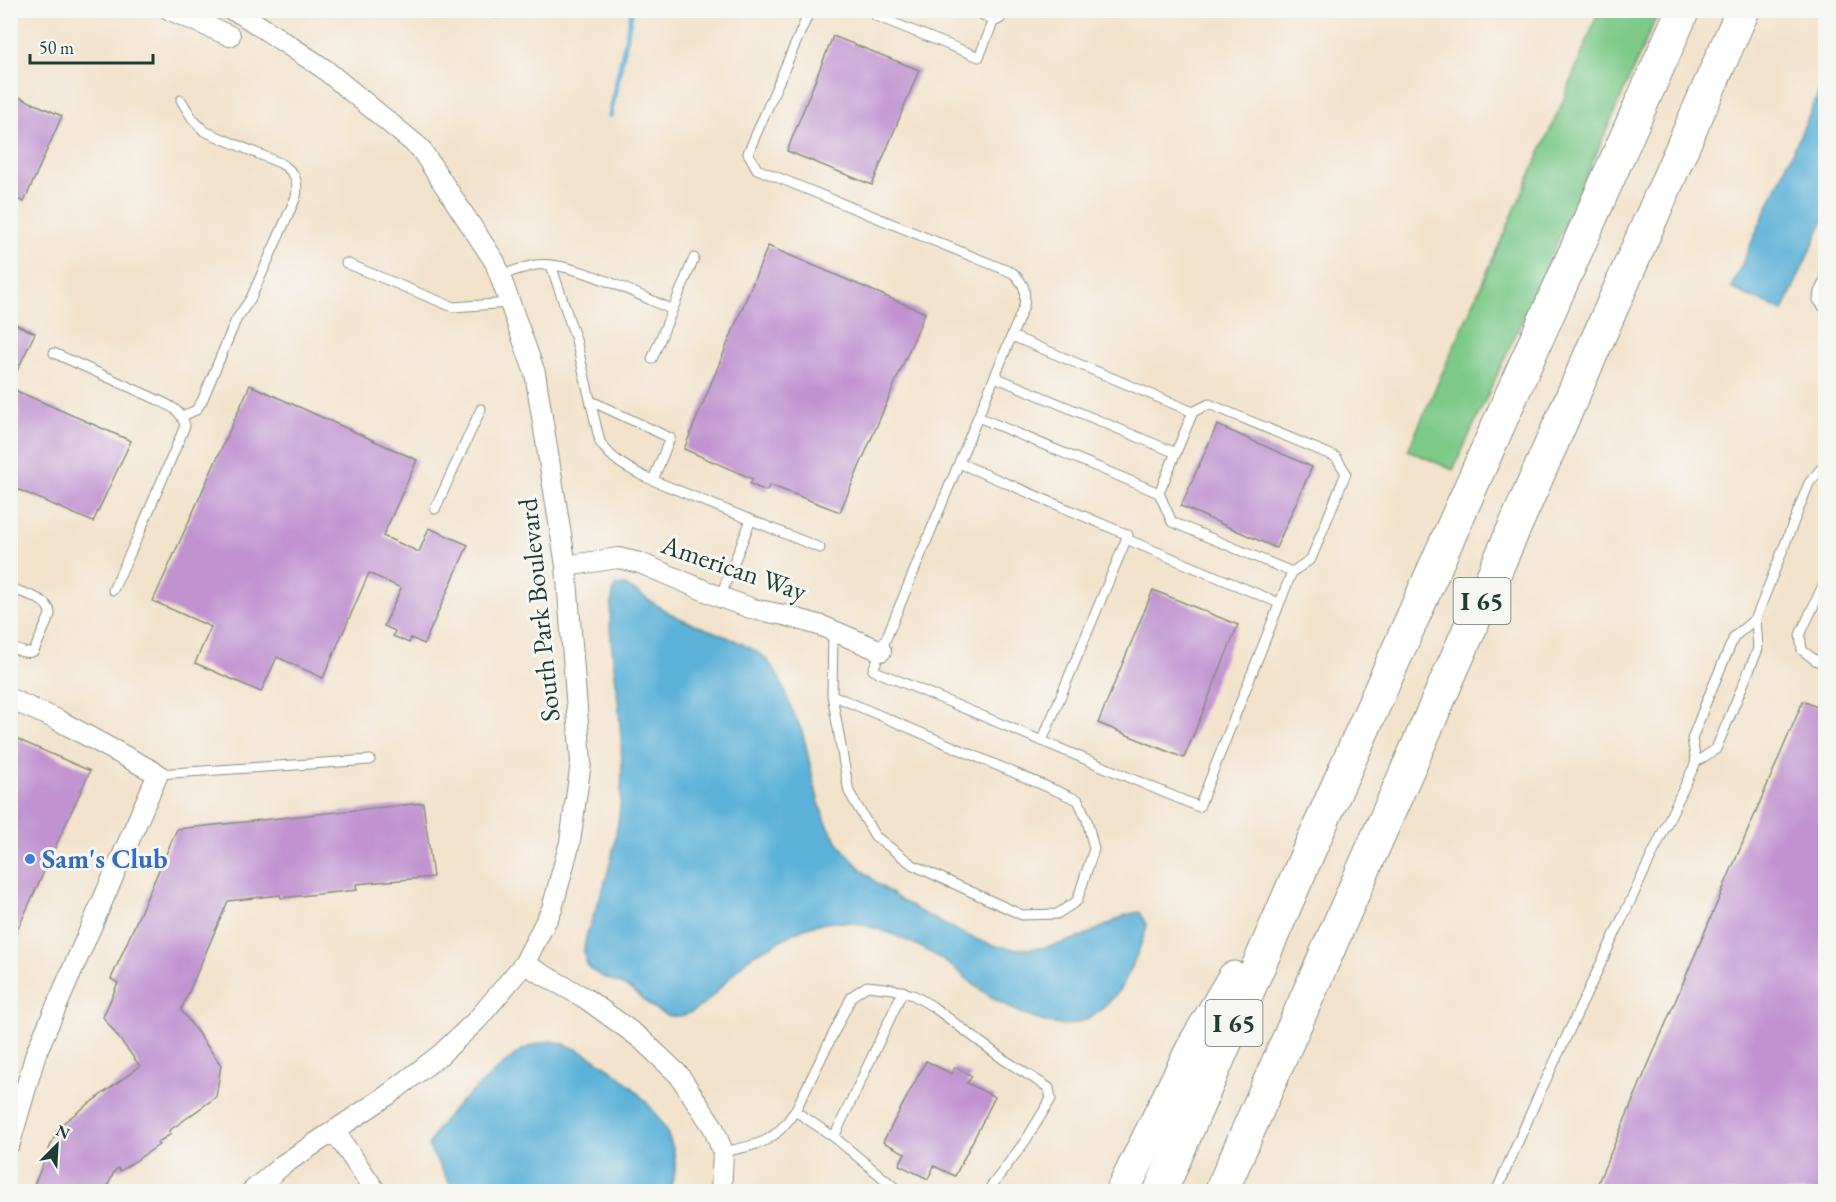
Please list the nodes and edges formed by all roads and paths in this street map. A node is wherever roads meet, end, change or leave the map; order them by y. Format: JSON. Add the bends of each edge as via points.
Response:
{"nodes":[{"id":1,"x":170,"y":10,"type":"edge"},
{"id":2,"x":810,"y":10,"type":"edge"},
{"id":3,"x":878,"y":10,"type":"edge"},
{"id":4,"x":1683,"y":10,"type":"edge"},
{"id":5,"x":1743,"y":10,"type":"edge"},
{"id":6,"x":240,"y":12,"type":"edge"},
{"id":7,"x":991,"y":13,"type":"edge"},
{"id":8,"x":230,"y":36,"type":"dead end"},
{"id":9,"x":181,"y":100,"type":"dead end"},
{"id":10,"x":694,"y":258,"type":"dead end"},
{"id":11,"x":346,"y":263,"type":"dead end"},
{"id":12,"x":551,"y":265,"type":"junction"},
{"id":13,"x":500,"y":275,"type":"junction"},
{"id":14,"x":1826,"y":278,"type":"edge"},
{"id":15,"x":510,"y":303,"type":"junction"},
{"id":16,"x":671,"y":309,"type":"junction"},
{"id":17,"x":1826,"y":310,"type":"edge"},
{"id":18,"x":1012,"y":336,"type":"junction"},
{"id":19,"x":54,"y":353,"type":"dead end"},
{"id":20,"x":652,"y":359,"type":"dead end"},
{"id":21,"x":995,"y":377,"type":"junction"},
{"id":22,"x":591,"y":402,"type":"junction"},
{"id":23,"x":481,"y":409,"type":"dead end"},
{"id":24,"x":1193,"y":412,"type":"junction"},
{"id":25,"x":183,"y":416,"type":"junction"},
{"id":26,"x":978,"y":417,"type":"junction"},
{"id":27,"x":1176,"y":453,"type":"junction"},
{"id":28,"x":959,"y":463,"type":"junction"},
{"id":29,"x":1826,"y":463,"type":"edge"},
{"id":30,"x":653,"y":480,"type":"junction"},
{"id":31,"x":1159,"y":493,"type":"junction"},
{"id":32,"x":435,"y":509,"type":"dead end"},
{"id":33,"x":751,"y":520,"type":"junction"},
{"id":34,"x":1126,"y":539,"type":"junction"},
{"id":35,"x":820,"y":548,"type":"dead end"},
{"id":36,"x":566,"y":566,"type":"junction"},
{"id":37,"x":1292,"y":572,"type":"junction"},
{"id":38,"x":1826,"y":579,"type":"edge"},
{"id":39,"x":10,"y":588,"type":"edge"},
{"id":40,"x":113,"y":590,"type":"dead end"},
{"id":41,"x":720,"y":597,"type":"junction"},
{"id":42,"x":1279,"y":603,"type":"junction"},
{"id":43,"x":1756,"y":618,"type":"junction"},
{"id":44,"x":833,"y":631,"type":"junction"},
{"id":45,"x":10,"y":646,"type":"edge"},
{"id":46,"x":881,"y":651,"type":"junction"},
{"id":47,"x":1826,"y":665,"type":"edge"},
{"id":48,"x":832,"y":695,"type":"junction"},
{"id":49,"x":10,"y":699,"type":"edge"},
{"id":50,"x":1042,"y":741,"type":"junction"},
{"id":51,"x":370,"y":760,"type":"dead end"},
{"id":52,"x":1696,"y":762,"type":"junction"},
{"id":53,"x":158,"y":774,"type":"junction"},
{"id":54,"x":1307,"y":855,"type":"junction"},
{"id":55,"x":1328,"y":947,"type":"junction"},
{"id":56,"x":525,"y":964,"type":"junction"},
{"id":57,"x":903,"y":991,"type":"junction"},
{"id":58,"x":15,"y":1109,"type":"edge"},
{"id":59,"x":795,"y":1111,"type":"junction"},
{"id":60,"x":334,"y":1132,"type":"junction"},
{"id":61,"x":834,"y":1137,"type":"junction"},
{"id":62,"x":10,"y":1143,"type":"edge"},
{"id":63,"x":723,"y":1152,"type":"junction"},
{"id":64,"x":370,"y":1187,"type":"edge"},
{"id":65,"x":251,"y":1191,"type":"edge"},
{"id":66,"x":721,"y":1191,"type":"edge"},
{"id":67,"x":900,"y":1191,"type":"edge"},
{"id":68,"x":987,"y":1191,"type":"edge"},
{"id":69,"x":1122,"y":1191,"type":"edge"},
{"id":70,"x":1160,"y":1191,"type":"edge"},
{"id":71,"x":1221,"y":1191,"type":"edge"},
{"id":72,"x":1245,"y":1191,"type":"edge"},
{"id":73,"x":1496,"y":1191,"type":"edge"}],
"edges":[{"from":1,"to":8,"type":"street"},
{"from":2,"to":18,"type":"lane","via":[[748,153],[757,169],[1013,273],[1026,290]]},
{"from":3,"to":7,"type":"lane","via":[[876,16],[980,57]]},
{"from":4,"to":54,"type":"highway","number":"I 65"},
{"from":5,"to":55,"type":"highway","number":"I 65"},
{"from":6,"to":13,"type":"street","name":"South Park Boulevard","via":[[323,68],[420,148]]},
{"from":9,"to":25,"type":"lane","via":[[204,131],[280,163],[292,170],[299,184],[202,401],[196,410]]},
{"from":10,"to":16,"type":"lane"},
{"from":11,"to":15,"type":"lane","via":[[453,307]]},
{"from":12,"to":13,"type":"lane"},
{"from":12,"to":16,"type":"lane","via":[[584,273]]},
{"from":12,"to":22,"type":"lane"},
{"from":13,"to":15,"type":"street","name":"South Park Boulevard"},
{"from":14,"to":17,"type":"lane","via":[[1818,300]]},
{"from":15,"to":36,"type":"street","name":"South Park Boulevard","via":[[535,373]]},
{"from":16,"to":20,"type":"lane"},
{"from":18,"to":21,"type":"lane"},
{"from":18,"to":24,"type":"lane"},
{"from":19,"to":25,"type":"lane","via":[[158,400]]},
{"from":21,"to":26,"type":"lane"},
{"from":21,"to":27,"type":"lane"},
{"from":22,"to":30,"type":"lane","via":[[600,442],[608,454],[619,464]]},
{"from":22,"to":30,"type":"lane","via":[[670,438]]},
{"from":23,"to":32,"type":"lane"},
{"from":24,"to":27,"type":"lane"},
{"from":24,"to":37,"type":"lane","via":[[1209,404],[1336,457],[1347,473],[1311,559]]},
{"from":25,"to":40,"type":"lane","via":[[185,426]]},
{"from":26,"to":28,"type":"lane"},
{"from":26,"to":31,"type":"lane"},
{"from":27,"to":31,"type":"lane"},
{"from":28,"to":34,"type":"lane","via":[[1128,535]]},
{"from":28,"to":46,"type":"lane"},
{"from":29,"to":43,"type":"lane","via":[[1809,483]]},
{"from":30,"to":33,"type":"lane"},
{"from":31,"to":37,"type":"lane","via":[[1172,522]]},
{"from":33,"to":35,"type":"lane"},
{"from":33,"to":41,"type":"lane"},
{"from":34,"to":42,"type":"lane"},
{"from":34,"to":50,"type":"lane"},
{"from":36,"to":41,"type":"street","name":"American Way","via":[[618,558],[640,563]]},
{"from":36,"to":56,"type":"street","name":"South Park Boulevard","via":[[581,762],[570,842],[552,909]]},
{"from":37,"to":42,"type":"lane"},
{"from":38,"to":47,"type":"lane","via":[[1800,635],[1802,650]]},
{"from":39,"to":45,"type":"lane","via":[[46,603],[50,615],[34,651],[23,652]]},
{"from":41,"to":44,"type":"street","name":"American Way"},
{"from":42,"to":50,"type":"lane","via":[[1199,807]]},
{"from":43,"to":52,"type":"lane","via":[[1734,637],[1707,700],[1692,739]]},
{"from":43,"to":52,"type":"lane","via":[[1758,650],[1716,749]]},
{"from":44,"to":46,"type":"street","name":"American Way"},
{"from":44,"to":48,"type":"lane"},
{"from":46,"to":50,"type":"lane","via":[[873,670]]},
{"from":48,"to":48,"type":"lane","via":[[1078,800],[1094,849],[1077,901],[1057,914],[1022,915],[912,865],[875,836],[849,792]]},
{"from":49,"to":53,"type":"street"},
{"from":51,"to":53,"type":"lane"},
{"from":52,"to":73,"type":"lane"},
{"from":53,"to":58,"type":"street"},
{"from":54,"to":69,"type":"highway","via":[[1195,1044]]},
{"from":54,"to":70,"type":"highway","number":"I 65"},
{"from":55,"to":71,"type":"highway","number":"I 65"},
{"from":55,"to":72,"type":"highway"},
{"from":56,"to":60,"type":"street","name":"South Park Boulevard","via":[[477,1020],[440,1054]]},
{"from":56,"to":63,"type":"street","via":[[585,998],[648,1045],[679,1075],[713,1127]]},
{"from":57,"to":59,"type":"lane","via":[[867,986],[852,996]]},
{"from":57,"to":61,"type":"lane"},
{"from":57,"to":68,"type":"lane","via":[[932,1006],[1049,1088],[1051,1099]]},
{"from":58,"to":62,"type":"street"},
{"from":59,"to":61,"type":"lane"},
{"from":59,"to":63,"type":"lane","via":[[772,1139]]},
{"from":60,"to":64,"type":"street"},
{"from":60,"to":65,"type":"street","name":"South Park Boulevard"},
{"from":61,"to":67,"type":"lane"},
{"from":63,"to":66,"type":"street"}]}
